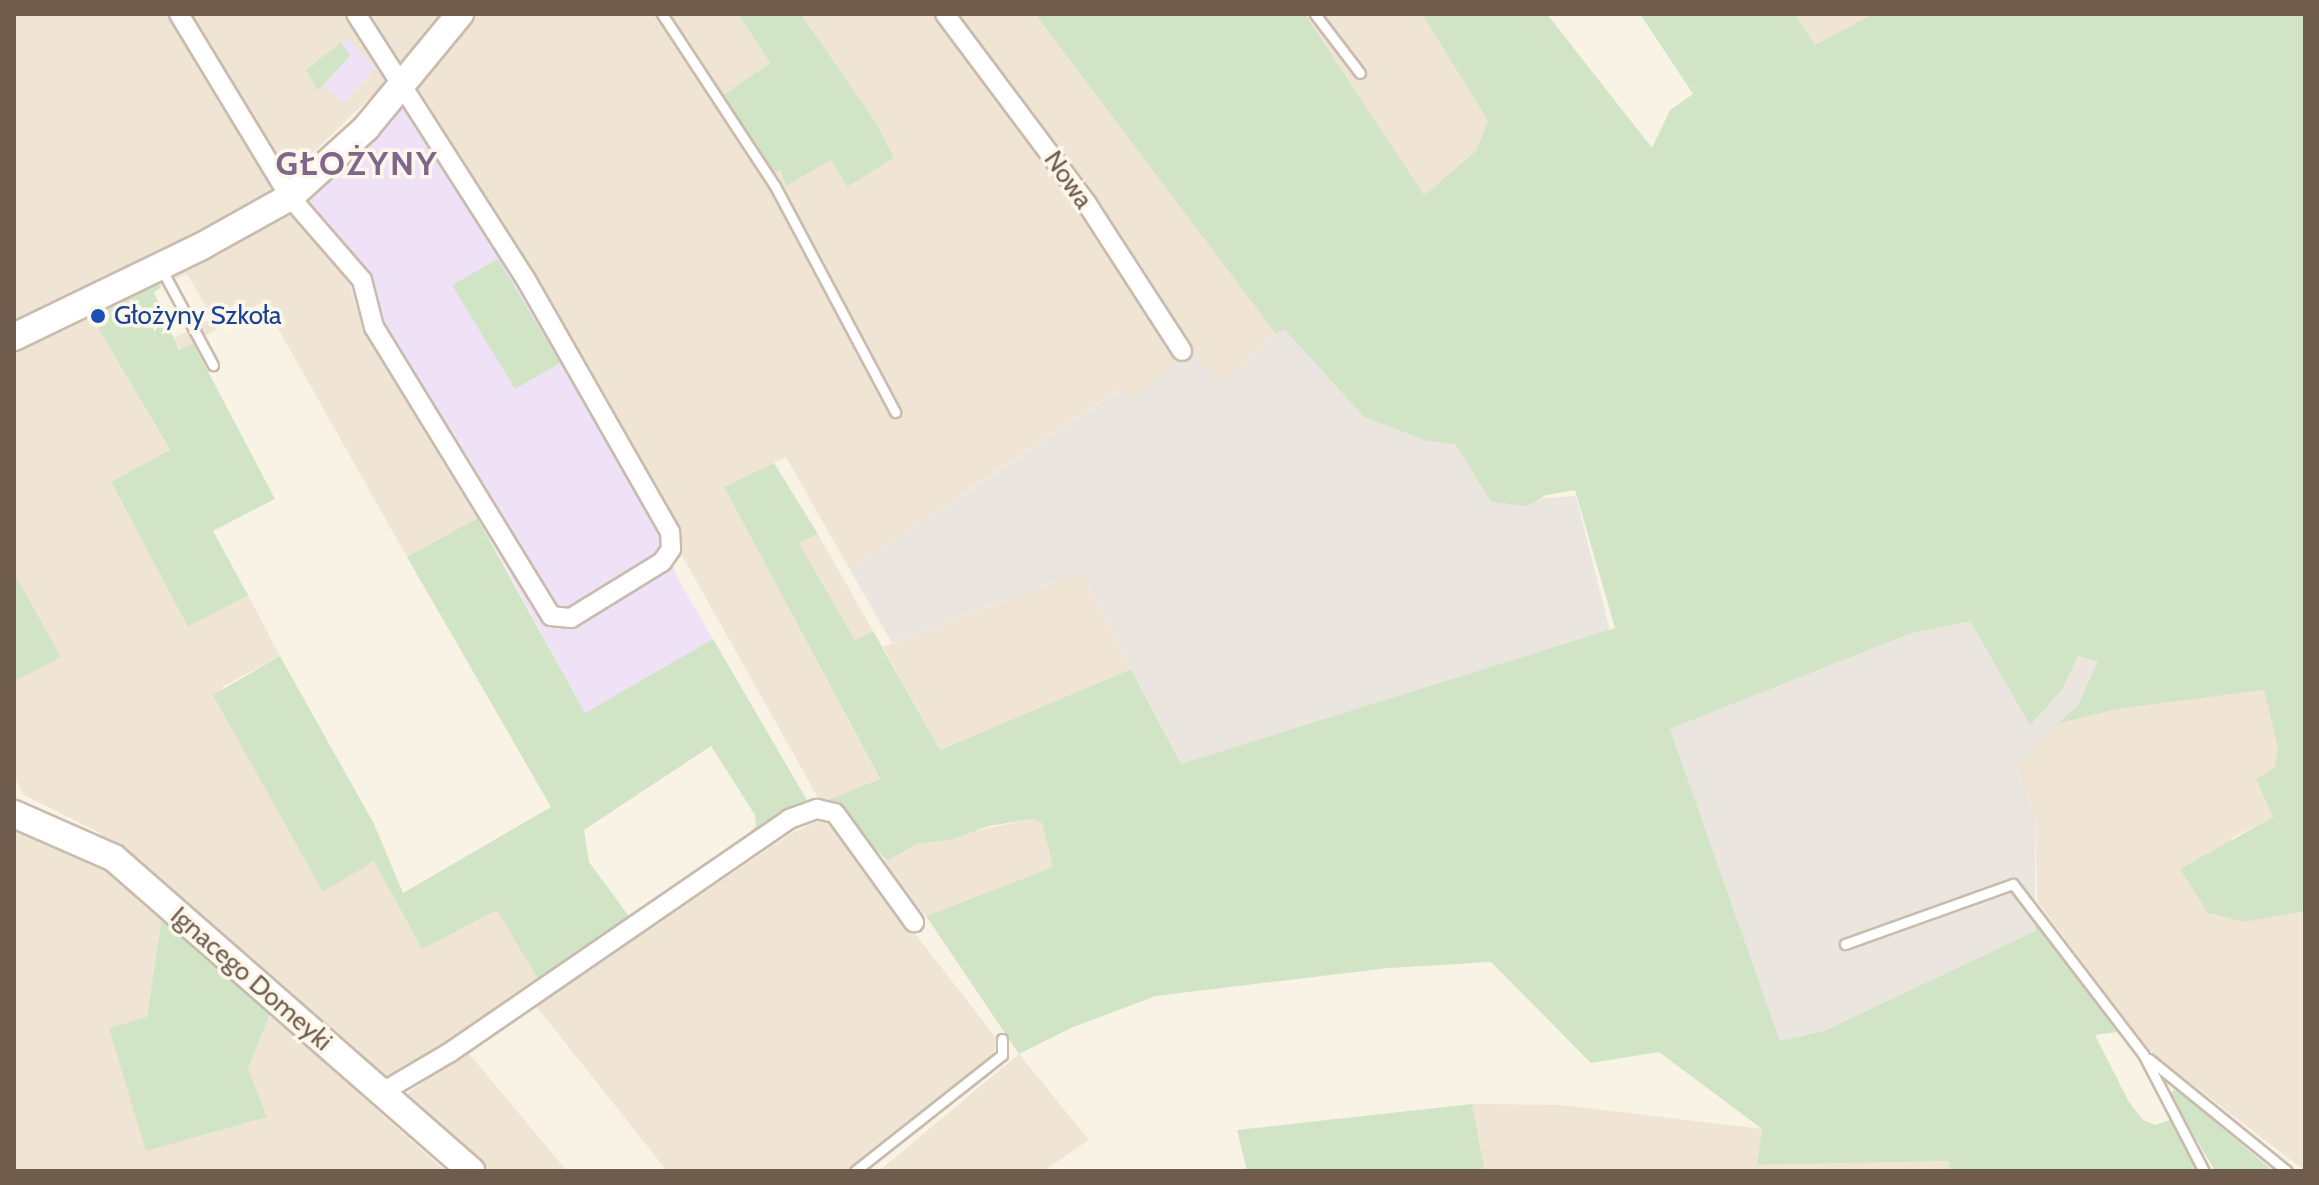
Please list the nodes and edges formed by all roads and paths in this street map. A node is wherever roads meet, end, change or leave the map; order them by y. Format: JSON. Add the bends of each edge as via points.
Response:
{"nodes":[{"id":1,"x":179,"y":14,"type":"edge"},
{"id":2,"x":356,"y":14,"type":"edge"},
{"id":3,"x":662,"y":14,"type":"edge"},
{"id":4,"x":945,"y":14,"type":"edge"},
{"id":5,"x":1315,"y":14,"type":"edge"},
{"id":6,"x":453,"y":17,"type":"edge"},
{"id":7,"x":1360,"y":73,"type":"dead end"},
{"id":8,"x":403,"y":86,"type":"junction"},
{"id":9,"x":290,"y":197,"type":"junction"},
{"id":10,"x":161,"y":267,"type":"junction"},
{"id":11,"x":14,"y":337,"type":"edge"},
{"id":12,"x":1182,"y":351,"type":"dead end"},
{"id":13,"x":213,"y":365,"type":"dead end"},
{"id":14,"x":895,"y":412,"type":"dead end"},
{"id":15,"x":14,"y":814,"type":"edge"},
{"id":16,"x":914,"y":922,"type":"dead end"},
{"id":17,"x":1845,"y":944,"type":"dead end"},
{"id":18,"x":1002,"y":1039,"type":"dead end"},
{"id":19,"x":2143,"y":1054,"type":"junction"},
{"id":20,"x":381,"y":1093,"type":"junction"},
{"id":21,"x":471,"y":1171,"type":"edge"},
{"id":22,"x":855,"y":1171,"type":"edge"},
{"id":23,"x":2204,"y":1171,"type":"edge"},
{"id":24,"x":2287,"y":1171,"type":"edge"}],
"edges":[{"from":1,"to":9,"type":"street"},
{"from":2,"to":8,"type":"street"},
{"from":3,"to":14,"type":"lane","via":[[775,186]]},
{"from":4,"to":12,"type":"street","name":"Nowa","via":[[1087,204]]},
{"from":5,"to":7,"type":"lane"},
{"from":6,"to":8,"type":"street"},
{"from":8,"to":9,"type":"street","via":[[349,146]]},
{"from":8,"to":9,"type":"street","via":[[525,278],[670,532],[671,549],[662,562],[571,618],[551,616],[374,327],[362,280]]},
{"from":9,"to":10,"type":"street"},
{"from":10,"to":11,"type":"street"},
{"from":10,"to":13,"type":"lane"},
{"from":15,"to":20,"type":"street","name":"Ignacego Domeyki","via":[[114,858]]},
{"from":16,"to":20,"type":"street","via":[[835,813],[817,809],[789,819],[483,1030]]},
{"from":17,"to":19,"type":"lane","via":[[2013,884]]},
{"from":18,"to":22,"type":"lane","via":[[1002,1055]]},
{"from":19,"to":23,"type":"lane"},
{"from":19,"to":24,"type":"lane"},
{"from":20,"to":21,"type":"street","name":"Ignacego Domeyki"}]}
